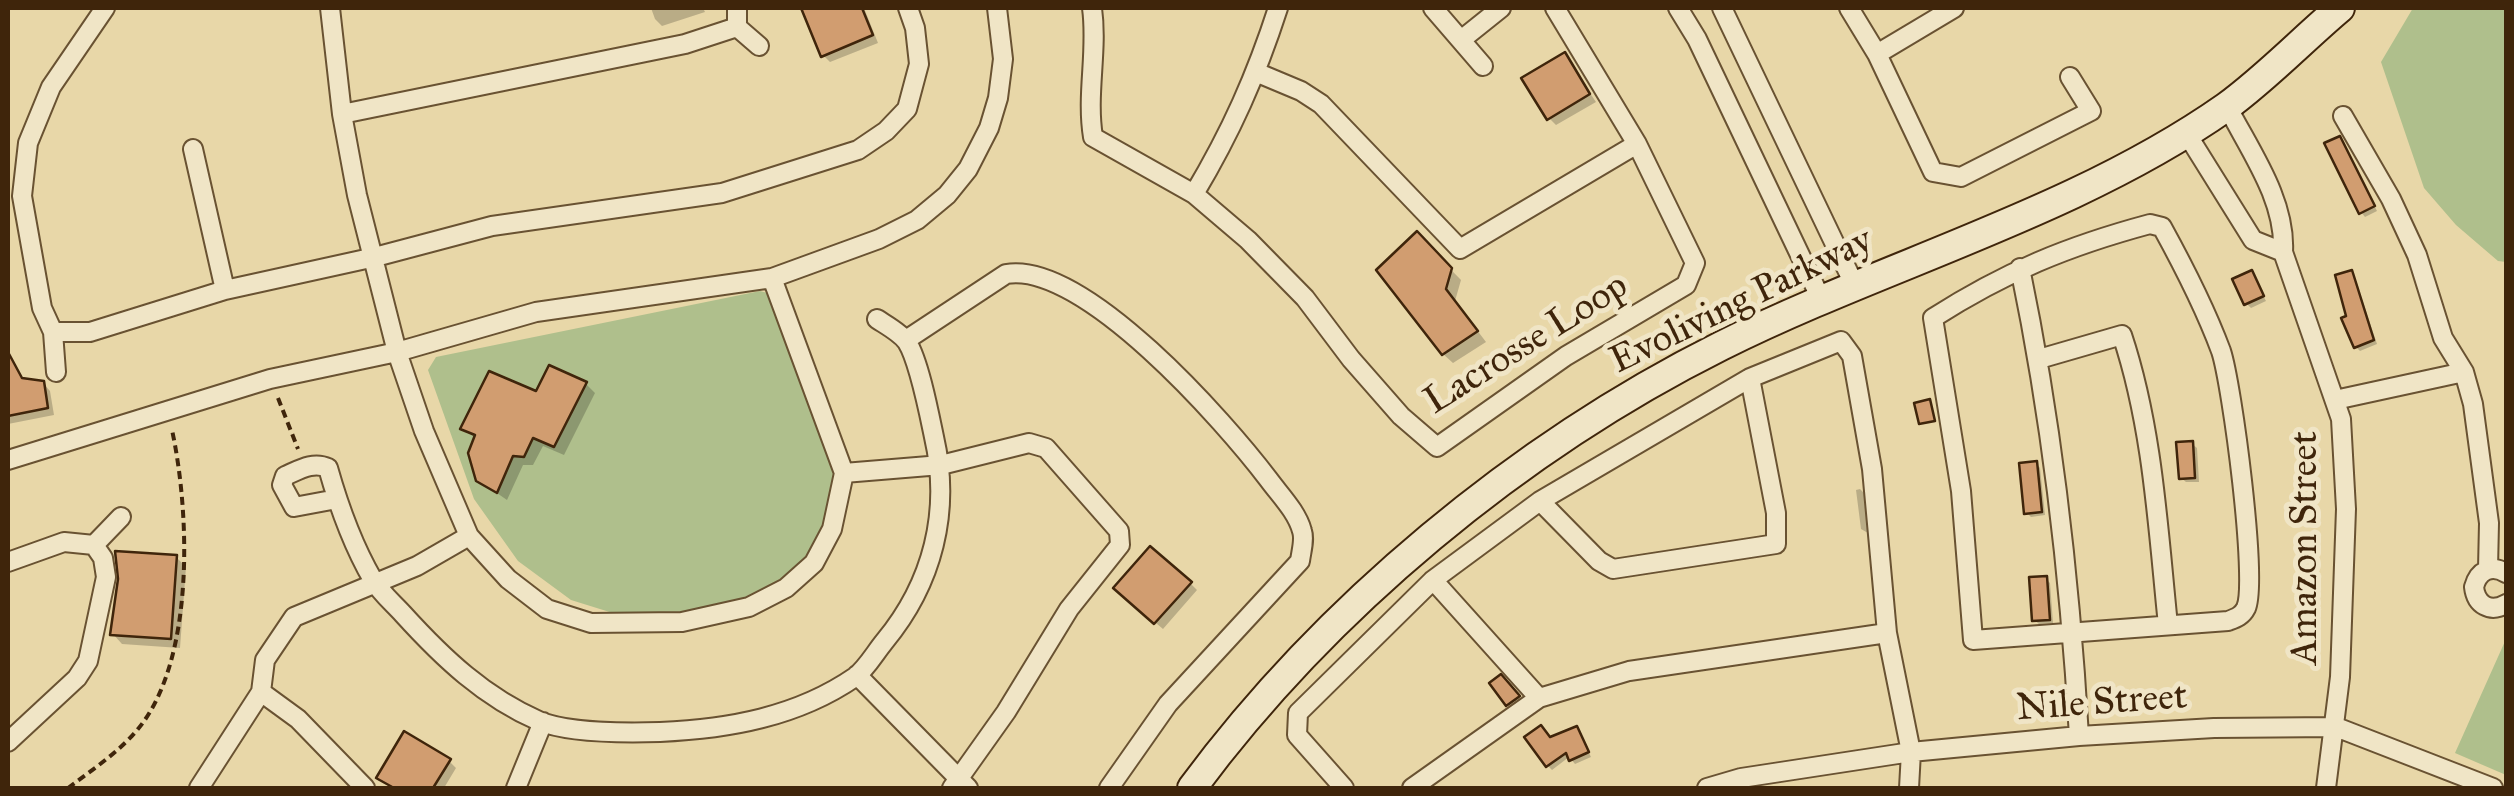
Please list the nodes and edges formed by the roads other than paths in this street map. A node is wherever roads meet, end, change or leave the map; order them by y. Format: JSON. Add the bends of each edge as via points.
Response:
{"nodes":[{"id":1,"x":104,"y":8,"type":"edge"},
{"id":2,"x":330,"y":8,"type":"edge"},
{"id":3,"x":737,"y":8,"type":"edge"},
{"id":4,"x":908,"y":8,"type":"edge"},
{"id":5,"x":997,"y":8,"type":"edge"},
{"id":6,"x":1092,"y":8,"type":"edge"},
{"id":7,"x":1278,"y":8,"type":"edge"},
{"id":8,"x":1434,"y":8,"type":"edge"},
{"id":9,"x":1502,"y":8,"type":"edge"},
{"id":10,"x":1555,"y":8,"type":"edge"},
{"id":11,"x":1678,"y":8,"type":"edge"},
{"id":12,"x":1722,"y":8,"type":"edge"},
{"id":13,"x":1849,"y":8,"type":"edge"},
{"id":14,"x":2340,"y":8,"type":"edge"},
{"id":15,"x":1960,"y":11,"type":"edge"},
{"id":16,"x":737,"y":27,"type":"junction"},
{"id":17,"x":1461,"y":40,"type":"junction"},
{"id":18,"x":760,"y":46,"type":"dead end"},
{"id":19,"x":1877,"y":54,"type":"junction"},
{"id":20,"x":1483,"y":66,"type":"dead end"},
{"id":21,"x":1258,"y":73,"type":"junction"},
{"id":22,"x":2070,"y":77,"type":"dead end"},
{"id":23,"x":2226,"y":106,"type":"junction"},
{"id":24,"x":342,"y":114,"type":"junction"},
{"id":25,"x":2342,"y":116,"type":"dead end"},
{"id":26,"x":1776,"y":118,"type":"junction"},
{"id":27,"x":2185,"y":131,"type":"junction"},
{"id":28,"x":1743,"y":133,"type":"junction"},
{"id":29,"x":1637,"y":144,"type":"junction"},
{"id":30,"x":193,"y":149,"type":"dead end"},
{"id":31,"x":1194,"y":194,"type":"junction"},
{"id":32,"x":1838,"y":251,"type":"junction"},
{"id":33,"x":2283,"y":252,"type":"junction"},
{"id":34,"x":374,"y":258,"type":"junction"},
{"id":35,"x":1806,"y":268,"type":"junction"},
{"id":36,"x":2020,"y":268,"type":"junction"},
{"id":37,"x":772,"y":278,"type":"junction"},
{"id":38,"x":1855,"y":286,"type":"junction"},
{"id":39,"x":226,"y":290,"type":"junction"},
{"id":40,"x":1821,"y":299,"type":"junction"},
{"id":41,"x":877,"y":319,"type":"dead end"},
{"id":42,"x":53,"y":332,"type":"junction"},
{"id":43,"x":906,"y":340,"type":"junction"},
{"id":44,"x":397,"y":352,"type":"junction"},
{"id":45,"x":2039,"y":360,"type":"junction"},
{"id":46,"x":56,"y":372,"type":"dead end"},
{"id":47,"x":2464,"y":372,"type":"junction"},
{"id":48,"x":1750,"y":378,"type":"junction"},
{"id":49,"x":2335,"y":400,"type":"junction"},
{"id":50,"x":8,"y":460,"type":"edge"},
{"id":51,"x":940,"y":464,"type":"junction"},
{"id":52,"x":844,"y":473,"type":"junction"},
{"id":53,"x":336,"y":498,"type":"junction"},
{"id":54,"x":1540,"y":501,"type":"junction"},
{"id":55,"x":121,"y":517,"type":"dead end"},
{"id":56,"x":470,"y":536,"type":"junction"},
{"id":57,"x":94,"y":545,"type":"junction"},
{"id":58,"x":8,"y":562,"type":"edge"},
{"id":59,"x":2497,"y":571,"type":"edge"},
{"id":60,"x":1433,"y":580,"type":"junction"},
{"id":61,"x":375,"y":584,"type":"junction"},
{"id":62,"x":2506,"y":604,"type":"edge"},
{"id":63,"x":2168,"y":625,"type":"junction"},
{"id":64,"x":1887,"y":633,"type":"junction"},
{"id":65,"x":2073,"y":634,"type":"junction"},
{"id":66,"x":858,"y":675,"type":"junction"},
{"id":67,"x":261,"y":692,"type":"junction"},
{"id":68,"x":1539,"y":698,"type":"junction"},
{"id":69,"x":33,"y":719,"type":"junction"},
{"id":70,"x":542,"y":722,"type":"junction"},
{"id":71,"x":8,"y":723,"type":"edge"},
{"id":72,"x":2336,"y":726,"type":"junction"},
{"id":73,"x":2079,"y":736,"type":"junction"},
{"id":74,"x":8,"y":742,"type":"edge"},
{"id":75,"x":1911,"y":752,"type":"junction"},
{"id":76,"x":959,"y":786,"type":"edge"},
{"id":77,"x":200,"y":788,"type":"edge"},
{"id":78,"x":365,"y":788,"type":"edge"},
{"id":79,"x":516,"y":788,"type":"edge"},
{"id":80,"x":1109,"y":788,"type":"edge"},
{"id":81,"x":1192,"y":788,"type":"edge"},
{"id":82,"x":1344,"y":788,"type":"edge"},
{"id":83,"x":1412,"y":788,"type":"edge"},
{"id":84,"x":1707,"y":788,"type":"edge"},
{"id":85,"x":1909,"y":788,"type":"edge"},
{"id":86,"x":2326,"y":788,"type":"edge"},
{"id":87,"x":2493,"y":788,"type":"edge"}],
"edges":[{"from":1,"to":42,"type":"street","via":[[52,88],[28,143],[22,196],[42,308]]},
{"from":2,"to":24,"type":"street"},
{"from":3,"to":16,"type":"street"},
{"from":4,"to":34,"type":"street","via":[[919,64],[908,109],[858,150],[722,193],[492,226]]},
{"from":5,"to":37,"type":"street","via":[[1003,59],[998,98],[968,169],[947,195],[879,239]]},
{"from":6,"to":31,"type":"street","name":"Lacrosse Loop","via":[[1093,137]]},
{"from":7,"to":21,"type":"street"},
{"from":8,"to":17,"type":"street"},
{"from":9,"to":17,"type":"street"},
{"from":10,"to":29,"type":"street","name":"Lacrosse Loop"},
{"from":11,"to":28,"type":"street"},
{"from":12,"to":26,"type":"street"},
{"from":13,"to":19,"type":"street"},
{"from":14,"to":23,"type":"street","name":"Evoliving Parkway"},
{"from":15,"to":19,"type":"street"},
{"from":16,"to":18,"type":"street"},
{"from":16,"to":24,"type":"street","via":[[685,44]]},
{"from":17,"to":20,"type":"street"},
{"from":19,"to":22,"type":"street","via":[[1933,172],[1943,175],[1961,176],[2090,112]]},
{"from":21,"to":29,"type":"street","via":[[1320,104],[1460,249]]},
{"from":21,"to":31,"type":"street"},
{"from":23,"to":27,"type":"street","name":"Evoliving Parkway"},
{"from":23,"to":33,"type":"street","name":"Amazon Street","via":[[2274,197]]},
{"from":24,"to":34,"type":"street"},
{"from":25,"to":47,"type":"street","via":[[2404,227],[2442,338]]},
{"from":26,"to":28,"type":"street"},
{"from":26,"to":32,"type":"street"},
{"from":27,"to":33,"type":"street","via":[[2253,240]]},
{"from":27,"to":38,"type":"street","name":"Evoliving Parkway","via":[[2094,182]]},
{"from":28,"to":35,"type":"street"},
{"from":29,"to":31,"type":"street","name":"Lacrosse Loop","via":[[1695,262],[1686,285],[1566,356],[1437,447],[1350,359],[1306,298]]},
{"from":30,"to":39,"type":"street"},
{"from":32,"to":35,"type":"street"},
{"from":32,"to":38,"type":"street"},
{"from":33,"to":49,"type":"street","name":"Amazon Street"},
{"from":34,"to":39,"type":"street"},
{"from":34,"to":44,"type":"street"},
{"from":35,"to":40,"type":"street"},
{"from":36,"to":45,"type":"street"},
{"from":36,"to":63,"type":"street","via":[[2078,243],[2150,224],[2162,227],[2222,354],[2240,467],[2248,605],[2228,621]]},
{"from":36,"to":65,"type":"street","via":[[1933,318],[1961,490],[1974,640]]},
{"from":37,"to":44,"type":"street","via":[[536,312]]},
{"from":37,"to":52,"type":"street"},
{"from":38,"to":40,"type":"street","name":"Evoliving Parkway"},
{"from":39,"to":42,"type":"street","via":[[90,332]]},
{"from":40,"to":81,"type":"street","name":"Evoliving Parkway","via":[[1661,378],[1487,494],[1325,636]]},
{"from":41,"to":43,"type":"street"},
{"from":42,"to":46,"type":"street"},
{"from":43,"to":51,"type":"street"},
{"from":43,"to":80,"type":"street","via":[[1006,274],[1022,272],[1082,297],[1138,337],[1230,429],[1304,533],[1300,561],[1168,704]]},
{"from":44,"to":50,"type":"street","via":[[270,379]]},
{"from":44,"to":56,"type":"street"},
{"from":45,"to":63,"type":"street","via":[[2122,335],[2152,474]]},
{"from":45,"to":65,"type":"street"},
{"from":47,"to":49,"type":"street"},
{"from":47,"to":59,"type":"street"},
{"from":48,"to":54,"type":"street"},
{"from":48,"to":54,"type":"street","via":[[1776,544],[1614,569]]},
{"from":48,"to":64,"type":"street","via":[[1841,341],[1852,356],[1872,469]]},
{"from":49,"to":72,"type":"street","name":"Amazon Street","via":[[2346,509]]},
{"from":51,"to":52,"type":"street"},
{"from":51,"to":66,"type":"street","via":[[940,529],[925,575],[894,631]]},
{"from":51,"to":76,"type":"street","via":[[1029,443],[1046,448],[1119,531],[1120,544],[1069,609]]},
{"from":52,"to":56,"type":"street","via":[[832,529],[814,563],[786,588],[749,607],[682,622],[592,624],[547,608],[508,579]]},
{"from":53,"to":53,"type":"street","via":[[328,468],[319,464],[286,476],[282,485],[294,507]]},
{"from":53,"to":61,"type":"street"},
{"from":54,"to":60,"type":"street"},
{"from":55,"to":57,"type":"street"},
{"from":56,"to":61,"type":"street"},
{"from":57,"to":58,"type":"street","via":[[64,542]]},
{"from":57,"to":69,"type":"street","via":[[106,577],[88,662]]},
{"from":59,"to":62,"type":"street","via":[[2476,580],[2475,596],[2486,607]]},
{"from":60,"to":68,"type":"street"},
{"from":60,"to":82,"type":"street","via":[[1298,713],[1297,735]]},
{"from":61,"to":67,"type":"street","via":[[294,617],[265,660]]},
{"from":61,"to":70,"type":"street","via":[[453,667]]},
{"from":63,"to":65,"type":"street"},
{"from":64,"to":68,"type":"street","via":[[1629,671]]},
{"from":64,"to":75,"type":"street"},
{"from":65,"to":73,"type":"street"},
{"from":66,"to":70,"type":"street","via":[[804,705],[700,730],[623,733]]},
{"from":66,"to":76,"type":"street"},
{"from":67,"to":77,"type":"street"},
{"from":67,"to":78,"type":"street","via":[[298,719]]},
{"from":68,"to":83,"type":"street"},
{"from":69,"to":71,"type":"street"},
{"from":69,"to":74,"type":"street"},
{"from":70,"to":79,"type":"street"},
{"from":72,"to":73,"type":"street","name":"Nile Street"},
{"from":72,"to":86,"type":"street","name":"Amazon Street"},
{"from":72,"to":87,"type":"street","name":"Nile Street"},
{"from":73,"to":75,"type":"street","name":"Nile Street"},
{"from":75,"to":84,"type":"street","name":"Nile Street"},
{"from":75,"to":85,"type":"street"}]}
